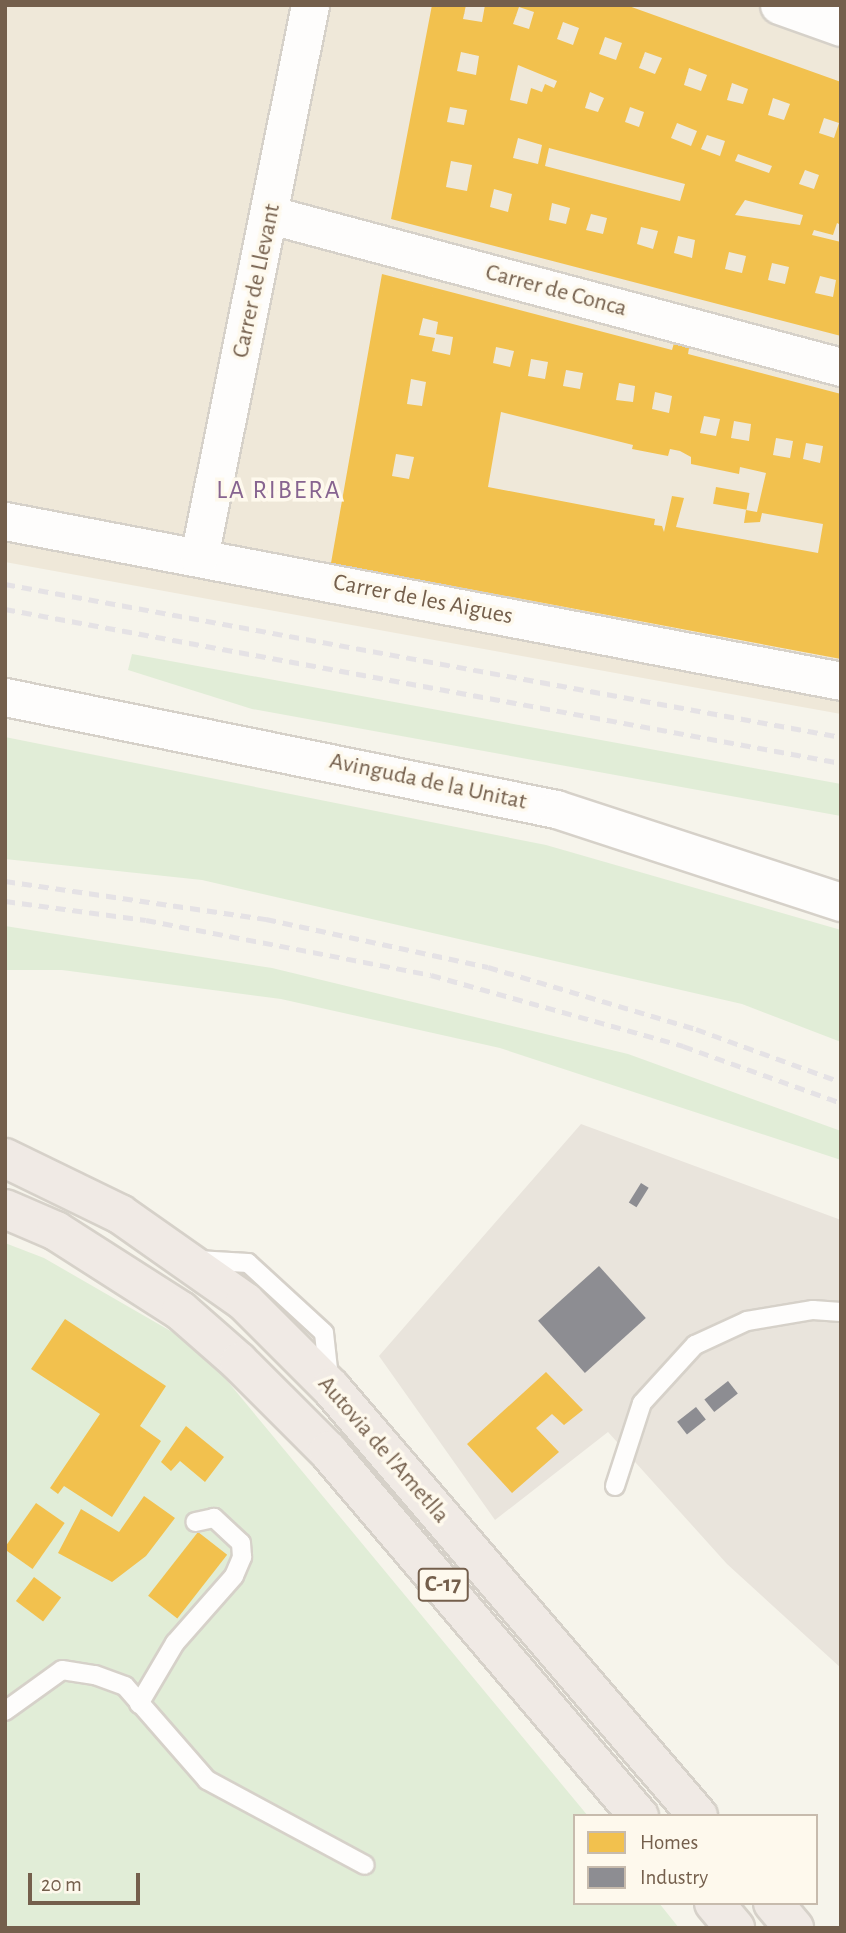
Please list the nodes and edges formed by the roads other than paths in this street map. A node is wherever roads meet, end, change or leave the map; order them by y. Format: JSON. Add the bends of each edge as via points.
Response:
{"nodes":[{"id":1,"x":310,"y":5,"type":"edge"},
{"id":2,"x":779,"y":5,"type":"edge"},
{"id":3,"x":841,"y":27,"type":"edge"},
{"id":4,"x":271,"y":215,"type":"junction"},
{"id":5,"x":841,"y":367,"type":"edge"},
{"id":6,"x":5,"y":521,"type":"edge"},
{"id":7,"x":199,"y":556,"type":"junction"},
{"id":8,"x":841,"y":681,"type":"edge"},
{"id":9,"x":5,"y":697,"type":"edge"},
{"id":10,"x":841,"y":902,"type":"edge"},
{"id":11,"x":5,"y":1157,"type":"edge"},
{"id":12,"x":5,"y":1209,"type":"edge"},
{"id":13,"x":841,"y":1312,"type":"edge"},
{"id":14,"x":615,"y":1486,"type":"dead end"},
{"id":15,"x":195,"y":1522,"type":"dead end"},
{"id":16,"x":139,"y":1704,"type":"junction"},
{"id":17,"x":5,"y":1711,"type":"edge"},
{"id":18,"x":637,"y":1814,"type":"edge"},
{"id":19,"x":696,"y":1814,"type":"edge"},
{"id":20,"x":365,"y":1865,"type":"dead end"},
{"id":21,"x":716,"y":1905,"type":"edge"},
{"id":22,"x":775,"y":1905,"type":"edge"},
{"id":23,"x":735,"y":1928,"type":"edge"},
{"id":24,"x":794,"y":1928,"type":"edge"}],
"edges":[{"from":1,"to":4,"type":"street","name":"Carrer de Llevant"},
{"from":2,"to":3,"type":"street"},
{"from":4,"to":5,"type":"street","name":"Carrer de Conca"},
{"from":4,"to":7,"type":"street","name":"Carrer de Llevant"},
{"from":6,"to":7,"type":"street","name":"Carrer de les Aigues"},
{"from":7,"to":8,"type":"street","name":"Carrer de les Aigues"},
{"from":9,"to":10,"type":"street","name":"Avinguda de la Unitat","via":[[556,808]]},
{"from":11,"to":19,"type":"highway","name":"Autovia de l'Ametlla","number":"C-17","via":[[120,1214],[244,1302],[331,1388]]},
{"from":12,"to":18,"type":"highway","name":"Autovia de l'Ametlla","number":"C-17","via":[[55,1231],[181,1311],[239,1362],[328,1451]]},
{"from":13,"to":14,"type":"lane","via":[[813,1310],[747,1321],[695,1345],[642,1403]]},
{"from":15,"to":16,"type":"lane","via":[[214,1518],[241,1543],[242,1557],[233,1576],[175,1643]]},
{"from":16,"to":17,"type":"lane","via":[[125,1686],[95,1675],[62,1671]]},
{"from":16,"to":20,"type":"lane","via":[[207,1780]]},
{"from":21,"to":23,"type":"highway"},
{"from":22,"to":24,"type":"highway"}]}
